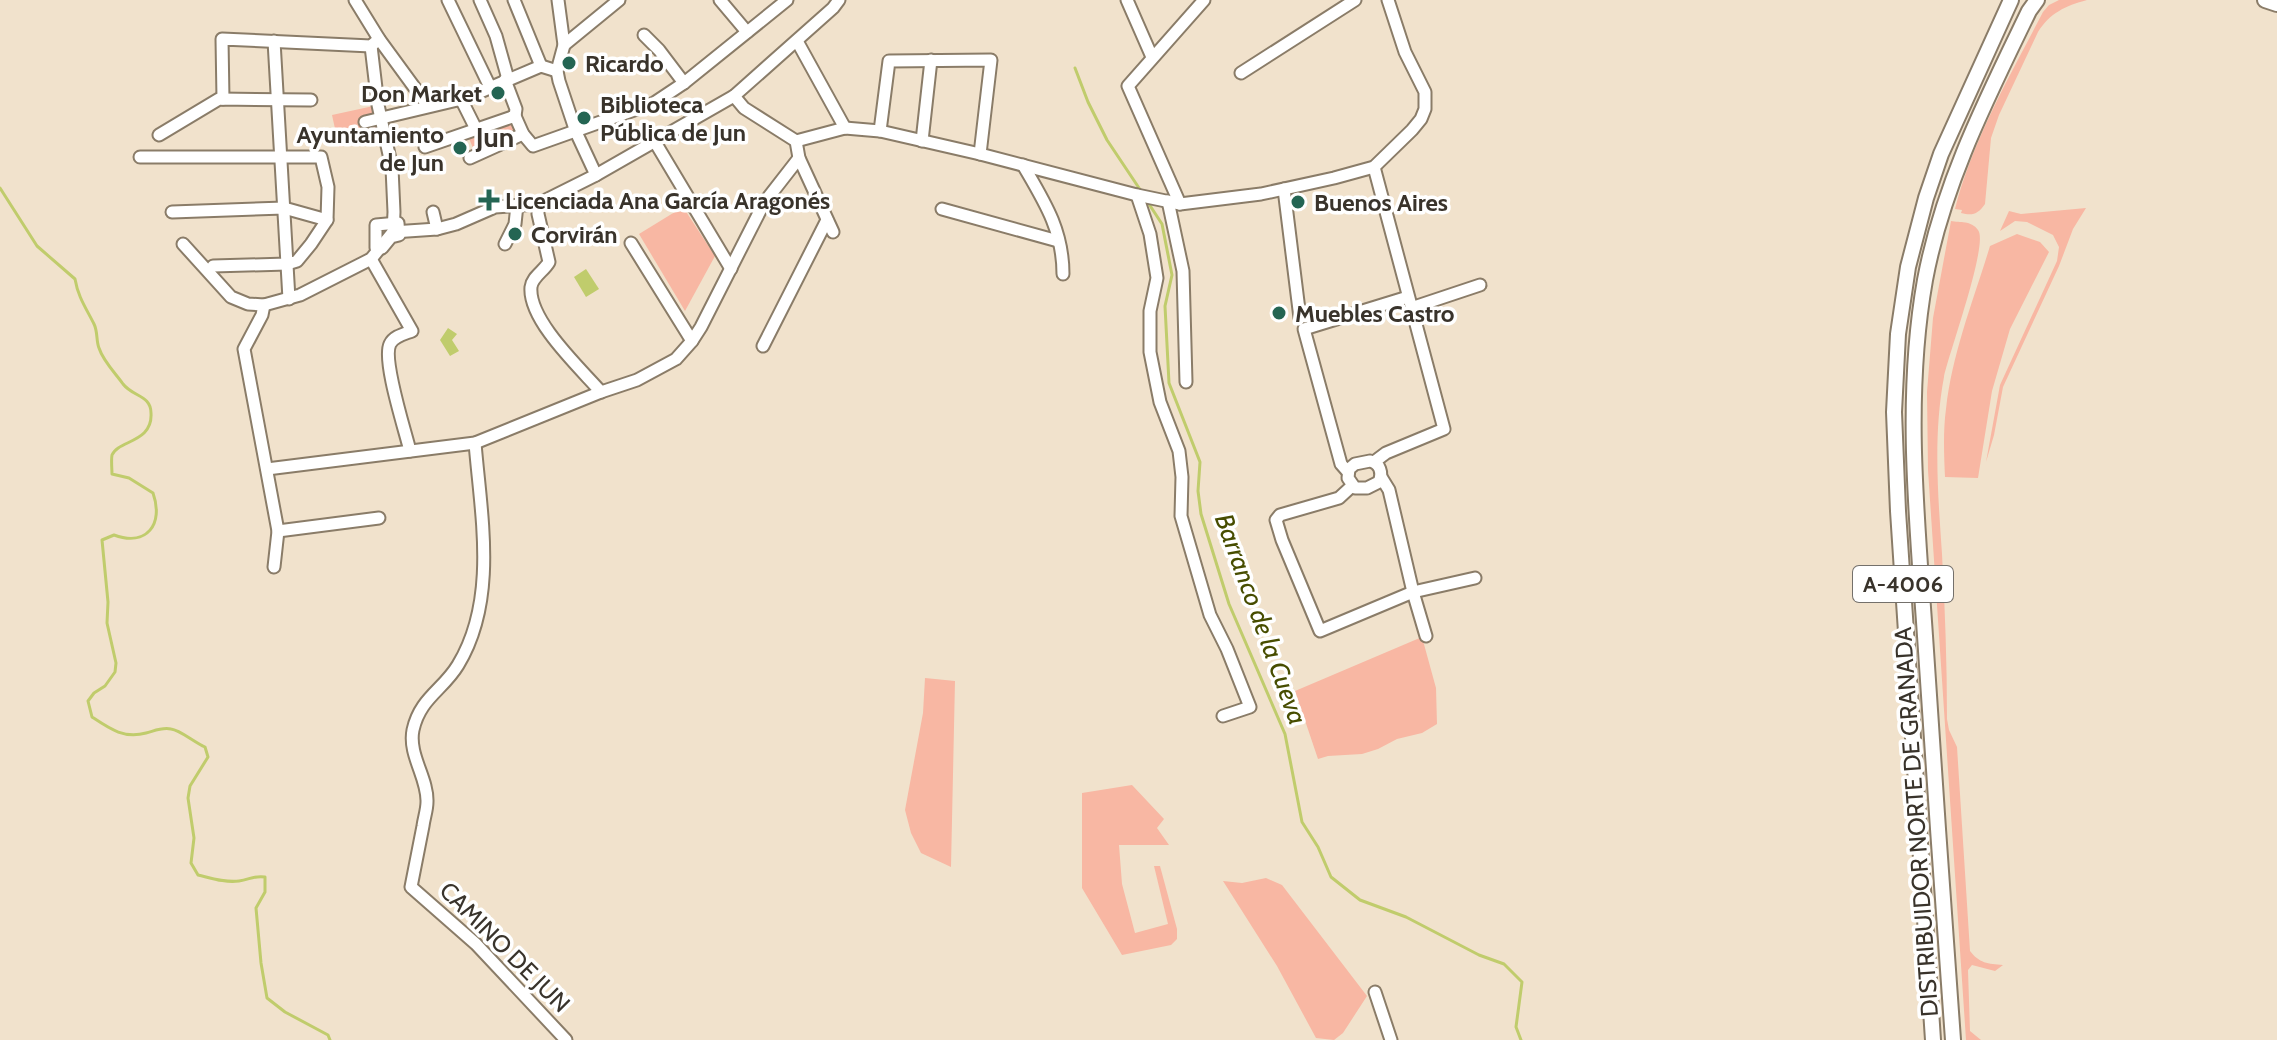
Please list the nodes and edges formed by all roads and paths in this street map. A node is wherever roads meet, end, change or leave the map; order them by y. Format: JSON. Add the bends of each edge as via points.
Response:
{"nodes":[{"id":1,"x":355,"y":0,"type":"edge"},
{"id":2,"x":448,"y":0,"type":"edge"},
{"id":3,"x":480,"y":0,"type":"edge"},
{"id":4,"x":514,"y":0,"type":"edge"},
{"id":5,"x":558,"y":0,"type":"edge"},
{"id":6,"x":619,"y":0,"type":"edge"},
{"id":7,"x":720,"y":0,"type":"edge"},
{"id":8,"x":787,"y":0,"type":"edge"},
{"id":9,"x":839,"y":0,"type":"edge"},
{"id":10,"x":1127,"y":0,"type":"edge"},
{"id":11,"x":1204,"y":0,"type":"edge"},
{"id":12,"x":1355,"y":0,"type":"edge"},
{"id":13,"x":1388,"y":0,"type":"edge"},
{"id":14,"x":2011,"y":0,"type":"edge"},
{"id":15,"x":2037,"y":0,"type":"edge"},
{"id":16,"x":2265,"y":0,"type":"edge"},
{"id":17,"x":2277,"y":4,"type":"edge"},
{"id":18,"x":747,"y":32,"type":"junction"},
{"id":19,"x":644,"y":35,"type":"dead end"},
{"id":20,"x":274,"y":41,"type":"junction"},
{"id":21,"x":797,"y":41,"type":"junction"},
{"id":22,"x":375,"y":43,"type":"junction"},
{"id":23,"x":564,"y":45,"type":"junction"},
{"id":24,"x":1152,"y":57,"type":"junction"},
{"id":25,"x":931,"y":60,"type":"junction"},
{"id":26,"x":541,"y":66,"type":"junction"},
{"id":27,"x":557,"y":71,"type":"junction"},
{"id":28,"x":1241,"y":73,"type":"dead end"},
{"id":29,"x":507,"y":80,"type":"junction"},
{"id":30,"x":684,"y":83,"type":"junction"},
{"id":31,"x":490,"y":87,"type":"junction"},
{"id":32,"x":734,"y":96,"type":"junction"},
{"id":33,"x":223,"y":99,"type":"junction"},
{"id":34,"x":278,"y":99,"type":"junction"},
{"id":35,"x":461,"y":99,"type":"junction"},
{"id":36,"x":311,"y":100,"type":"dead end"},
{"id":37,"x":428,"y":106,"type":"junction"},
{"id":38,"x":515,"y":116,"type":"junction"},
{"id":39,"x":381,"y":118,"type":"junction"},
{"id":40,"x":365,"y":122,"type":"dead end"},
{"id":41,"x":845,"y":128,"type":"junction"},
{"id":42,"x":476,"y":129,"type":"junction"},
{"id":43,"x":880,"y":131,"type":"junction"},
{"id":44,"x":576,"y":132,"type":"junction"},
{"id":45,"x":523,"y":134,"type":"junction"},
{"id":46,"x":159,"y":135,"type":"dead end"},
{"id":47,"x":796,"y":141,"type":"junction"},
{"id":48,"x":922,"y":141,"type":"junction"},
{"id":49,"x":655,"y":142,"type":"junction"},
{"id":50,"x":425,"y":147,"type":"dead end"},
{"id":51,"x":980,"y":154,"type":"junction"},
{"id":52,"x":281,"y":156,"type":"junction"},
{"id":53,"x":140,"y":157,"type":"dead end"},
{"id":54,"x":470,"y":158,"type":"dead end"},
{"id":55,"x":799,"y":158,"type":"junction"},
{"id":56,"x":1023,"y":165,"type":"junction"},
{"id":57,"x":1374,"y":167,"type":"junction"},
{"id":58,"x":596,"y":175,"type":"junction"},
{"id":59,"x":1284,"y":189,"type":"junction"},
{"id":60,"x":1137,"y":195,"type":"junction"},
{"id":61,"x":1174,"y":202,"type":"junction"},
{"id":62,"x":538,"y":204,"type":"junction"},
{"id":63,"x":517,"y":205,"type":"junction"},
{"id":64,"x":284,"y":208,"type":"junction"},
{"id":65,"x":942,"y":209,"type":"dead end"},
{"id":66,"x":172,"y":212,"type":"dead end"},
{"id":67,"x":433,"y":212,"type":"dead end"},
{"id":68,"x":327,"y":220,"type":"junction"},
{"id":69,"x":827,"y":220,"type":"junction"},
{"id":70,"x":395,"y":229,"type":"junction"},
{"id":71,"x":437,"y":229,"type":"junction"},
{"id":72,"x":833,"y":232,"type":"dead end"},
{"id":73,"x":1058,"y":241,"type":"junction"},
{"id":74,"x":631,"y":243,"type":"dead end"},
{"id":75,"x":183,"y":244,"type":"dead end"},
{"id":76,"x":505,"y":244,"type":"dead end"},
{"id":77,"x":379,"y":248,"type":"junction"},
{"id":78,"x":371,"y":259,"type":"junction"},
{"id":79,"x":287,"y":264,"type":"junction"},
{"id":80,"x":213,"y":266,"type":"dead end"},
{"id":81,"x":731,"y":269,"type":"junction"},
{"id":82,"x":1063,"y":274,"type":"dead end"},
{"id":83,"x":1480,"y":285,"type":"dead end"},
{"id":84,"x":289,"y":299,"type":"junction"},
{"id":85,"x":1410,"y":302,"type":"junction"},
{"id":86,"x":264,"y":305,"type":"junction"},
{"id":87,"x":1300,"y":318,"type":"dead end"},
{"id":88,"x":692,"y":341,"type":"junction"},
{"id":89,"x":763,"y":346,"type":"dead end"},
{"id":90,"x":1186,"y":382,"type":"dead end"},
{"id":91,"x":601,"y":392,"type":"junction"},
{"id":92,"x":475,"y":443,"type":"junction"},
{"id":93,"x":410,"y":451,"type":"junction"},
{"id":94,"x":1374,"y":462,"type":"junction"},
{"id":95,"x":267,"y":469,"type":"junction"},
{"id":96,"x":1348,"y":472,"type":"junction"},
{"id":97,"x":1381,"y":477,"type":"junction"},
{"id":98,"x":1352,"y":486,"type":"junction"},
{"id":99,"x":379,"y":518,"type":"dead end"},
{"id":100,"x":278,"y":531,"type":"junction"},
{"id":101,"x":274,"y":567,"type":"dead end"},
{"id":102,"x":1475,"y":578,"type":"dead end"},
{"id":103,"x":1413,"y":592,"type":"junction"},
{"id":104,"x":1426,"y":636,"type":"dead end"},
{"id":105,"x":1223,"y":716,"type":"dead end"},
{"id":106,"x":1375,"y":992,"type":"dead end"},
{"id":107,"x":566,"y":1040,"type":"edge"},
{"id":108,"x":1391,"y":1040,"type":"edge"},
{"id":109,"x":1933,"y":1040,"type":"edge"},
{"id":110,"x":1953,"y":1040,"type":"edge"}],
"edges":[{"from":1,"to":22,"type":"street"},
{"from":2,"to":31,"type":"street"},
{"from":3,"to":29,"type":"street"},
{"from":4,"to":26,"type":"street"},
{"from":5,"to":23,"type":"street"},
{"from":6,"to":23,"type":"street"},
{"from":7,"to":18,"type":"street"},
{"from":8,"to":18,"type":"street"},
{"from":9,"to":21,"type":"street"},
{"from":10,"to":24,"type":"street"},
{"from":11,"to":24,"type":"street"},
{"from":12,"to":28,"type":"street"},
{"from":13,"to":57,"type":"street","via":[[1426,103],[1417,124]]},
{"from":14,"to":109,"type":"main road","name":"DISTRIBUIDOR NORTE DE GRANADA","number":"A-4006","via":[[1926,198],[1898,334],[1898,511]]},
{"from":15,"to":110,"type":"main road","name":"DISTRIBUIDOR NORTE DE GRANADA","number":"A-4006","via":[[1959,160],[1940,217],[1916,339],[1916,506]]},
{"from":16,"to":17,"type":"main road"},
{"from":18,"to":30,"type":"street"},
{"from":19,"to":30,"type":"street"},
{"from":20,"to":22,"type":"street"},
{"from":20,"to":33,"type":"street","via":[[222,39]]},
{"from":20,"to":34,"type":"street"},
{"from":21,"to":32,"type":"street"},
{"from":21,"to":41,"type":"street"},
{"from":22,"to":37,"type":"street"},
{"from":22,"to":39,"type":"street"},
{"from":23,"to":27,"type":"street"},
{"from":24,"to":61,"type":"street","via":[[1128,86]]},
{"from":25,"to":43,"type":"street","via":[[889,61]]},
{"from":25,"to":48,"type":"street"},
{"from":25,"to":51,"type":"street","via":[[991,60]]},
{"from":26,"to":27,"type":"street"},
{"from":26,"to":29,"type":"street"},
{"from":27,"to":44,"type":"street"},
{"from":29,"to":31,"type":"street"},
{"from":29,"to":38,"type":"street"},
{"from":30,"to":44,"type":"street","via":[[654,103]]},
{"from":31,"to":35,"type":"street"},
{"from":32,"to":47,"type":"street"},
{"from":32,"to":49,"type":"street"},
{"from":33,"to":34,"type":"street"},
{"from":33,"to":46,"type":"street"},
{"from":34,"to":36,"type":"street"},
{"from":34,"to":52,"type":"street"},
{"from":35,"to":37,"type":"street"},
{"from":35,"to":42,"type":"street"},
{"from":37,"to":39,"type":"street"},
{"from":38,"to":42,"type":"street"},
{"from":38,"to":45,"type":"street"},
{"from":39,"to":40,"type":"street"},
{"from":39,"to":70,"type":"street","via":[[392,168]]},
{"from":41,"to":43,"type":"street"},
{"from":41,"to":47,"type":"street"},
{"from":42,"to":50,"type":"street"},
{"from":43,"to":48,"type":"street"},
{"from":44,"to":45,"type":"street","via":[[533,146]]},
{"from":44,"to":58,"type":"street"},
{"from":45,"to":54,"type":"street"},
{"from":47,"to":55,"type":"street"},
{"from":48,"to":51,"type":"street"},
{"from":49,"to":58,"type":"street"},
{"from":49,"to":81,"type":"street"},
{"from":51,"to":56,"type":"street"},
{"from":52,"to":53,"type":"street"},
{"from":52,"to":64,"type":"street"},
{"from":52,"to":68,"type":"street","via":[[321,157],[328,187]]},
{"from":55,"to":69,"type":"street"},
{"from":55,"to":81,"type":"street","via":[[764,203]]},
{"from":56,"to":60,"type":"street"},
{"from":56,"to":73,"type":"street","via":[[1053,217]]},
{"from":57,"to":59,"type":"street"},
{"from":57,"to":85,"type":"street"},
{"from":58,"to":62,"type":"street"},
{"from":59,"to":61,"type":"street"},
{"from":59,"to":87,"type":"street"},
{"from":60,"to":61,"type":"street"},
{"from":60,"to":105,"type":"street","via":[[1157,278],[1150,352],[1160,402],[1179,451],[1181,516],[1210,615],[1250,707]]},
{"from":61,"to":90,"type":"street","via":[[1183,271]]},
{"from":62,"to":63,"type":"street"},
{"from":62,"to":91,"type":"street","via":[[549,262],[531,287],[537,313]]},
{"from":63,"to":71,"type":"street","via":[[495,207]]},
{"from":63,"to":76,"type":"street"},
{"from":64,"to":66,"type":"street"},
{"from":64,"to":68,"type":"street"},
{"from":64,"to":79,"type":"street"},
{"from":65,"to":73,"type":"street"},
{"from":67,"to":71,"type":"street"},
{"from":68,"to":79,"type":"street","via":[[297,261]]},
{"from":69,"to":72,"type":"street"},
{"from":69,"to":89,"type":"street"},
{"from":70,"to":71,"type":"street"},
{"from":70,"to":77,"type":"street","via":[[399,235]]},
{"from":70,"to":77,"type":"street","via":[[376,225]]},
{"from":73,"to":82,"type":"street"},
{"from":74,"to":88,"type":"street"},
{"from":75,"to":86,"type":"street","via":[[231,297]]},
{"from":77,"to":78,"type":"street"},
{"from":78,"to":84,"type":"street"},
{"from":78,"to":93,"type":"street","via":[[412,331],[390,344],[388,360]]},
{"from":79,"to":80,"type":"street"},
{"from":79,"to":84,"type":"street"},
{"from":81,"to":88,"type":"street"},
{"from":83,"to":85,"type":"street"},
{"from":84,"to":86,"type":"street"},
{"from":85,"to":94,"type":"street","via":[[1444,429]]},
{"from":85,"to":96,"type":"street","via":[[1304,329],[1341,464]]},
{"from":86,"to":95,"type":"street","via":[[244,349]]},
{"from":88,"to":91,"type":"street","via":[[676,359]]},
{"from":91,"to":92,"type":"street"},
{"from":92,"to":93,"type":"street"},
{"from":92,"to":107,"type":"street","name":"CAMINO DE JUN","via":[[483,586],[477,624],[457,667],[426,700],[412,736],[428,800],[411,887],[476,944]]},
{"from":93,"to":95,"type":"street"},
{"from":94,"to":96,"type":"street","via":[[1355,464]]},
{"from":94,"to":97,"type":"street"},
{"from":95,"to":100,"type":"street"},
{"from":96,"to":98,"type":"street"},
{"from":97,"to":98,"type":"street","via":[[1373,487]]},
{"from":97,"to":103,"type":"street","via":[[1389,490]]},
{"from":98,"to":103,"type":"street","via":[[1339,498],[1276,520],[1320,631]]},
{"from":99,"to":100,"type":"street"},
{"from":100,"to":101,"type":"street"},
{"from":102,"to":103,"type":"street"},
{"from":103,"to":104,"type":"street"},
{"from":106,"to":108,"type":"street"}]}
